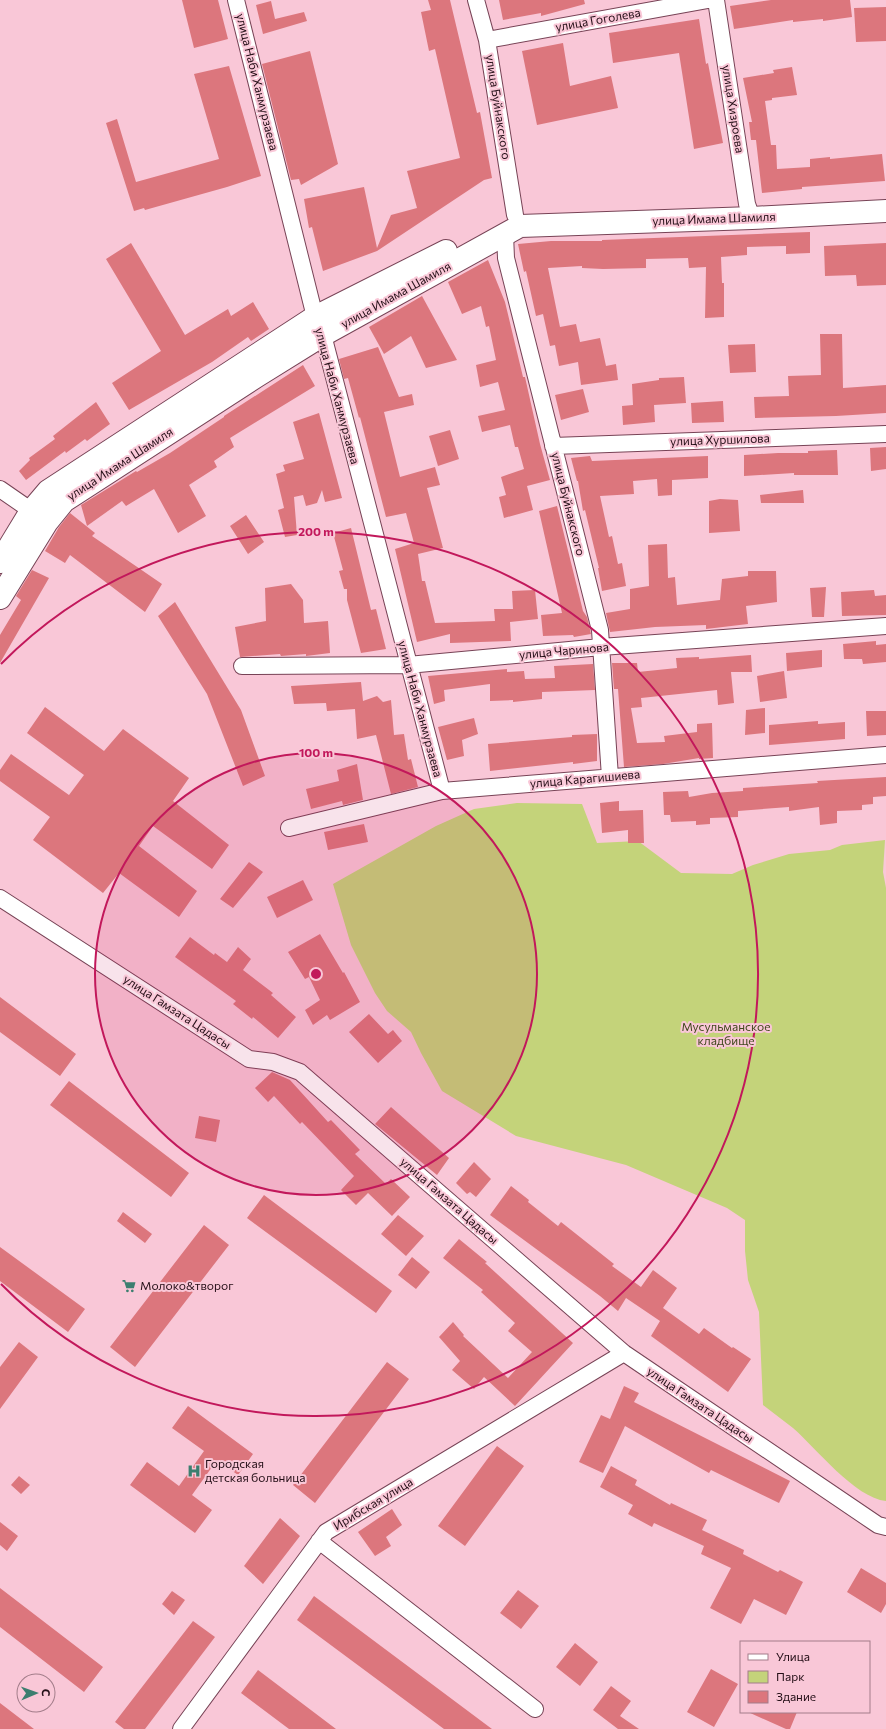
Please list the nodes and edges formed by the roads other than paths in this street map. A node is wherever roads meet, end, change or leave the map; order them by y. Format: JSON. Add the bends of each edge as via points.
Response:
{"nodes":[{"id":1,"x":236,"y":0,"type":"edge"},
{"id":2,"x":476,"y":0,"type":"edge"},
{"id":3,"x":708,"y":0,"type":"edge"},
{"id":4,"x":716,"y":0,"type":"edge"},
{"id":5,"x":487,"y":40,"type":"junction"},
{"id":6,"x":886,"y":196,"type":"edge"},
{"id":7,"x":750,"y":211,"type":"junction"},
{"id":8,"x":886,"y":211,"type":"edge"},
{"id":9,"x":515,"y":215,"type":"junction"},
{"id":10,"x":505,"y":234,"type":"junction"},
{"id":11,"x":319,"y":326,"type":"junction"},
{"id":12,"x":886,"y":434,"type":"edge"},
{"id":13,"x":553,"y":446,"type":"junction"},
{"id":14,"x":0,"y":489,"type":"edge"},
{"id":15,"x":39,"y":517,"type":"junction"},
{"id":16,"x":0,"y":562,"type":"edge"},
{"id":17,"x":0,"y":598,"type":"edge"},
{"id":18,"x":886,"y":626,"type":"edge"},
{"id":19,"x":601,"y":647,"type":"junction"},
{"id":20,"x":408,"y":665,"type":"junction"},
{"id":21,"x":242,"y":666,"type":"dead end"},
{"id":22,"x":886,"y":756,"type":"edge"},
{"id":23,"x":610,"y":778,"type":"junction"},
{"id":24,"x":442,"y":791,"type":"junction"},
{"id":25,"x":289,"y":828,"type":"dead end"},
{"id":26,"x":0,"y":898,"type":"edge"},
{"id":27,"x":624,"y":1353,"type":"junction"},
{"id":28,"x":886,"y":1527,"type":"edge"},
{"id":29,"x":319,"y":1541,"type":"junction"},
{"id":30,"x":535,"y":1709,"type":"dead end"},
{"id":31,"x":181,"y":1729,"type":"edge"}],
"edges":[{"from":1,"to":11,"type":"street","name":"улица Наби Ханмурзаева"},
{"from":2,"to":5,"type":"street","name":"улица Буйнакского"},
{"from":3,"to":5,"type":"street","name":"улица Гоголева"},
{"from":4,"to":7,"type":"street","name":"улица Хизроева"},
{"from":5,"to":9,"type":"street","name":"улица Буйнакского"},
{"from":6,"to":7,"type":"main road","name":"улица Имама Шамиля"},
{"from":7,"to":8,"type":"main road","name":"улица Имама Шамиля"},
{"from":7,"to":9,"type":"main road","name":"улица Имама Шамиля"},
{"from":7,"to":10,"type":"main road","name":"улица Имама Шамиля","via":[[520,226]]},
{"from":9,"to":11,"type":"main road","name":"улица Имама Шамиля"},
{"from":10,"to":11,"type":"main road","name":"улица Имама Шамиля"},
{"from":10,"to":13,"type":"street","name":"улица Буйнакского","via":[[506,258]]},
{"from":11,"to":15,"type":"main road","name":"улица Имама Шамиля","via":[[48,491]]},
{"from":11,"to":20,"type":"street","name":"улица Наби Ханмурзаева"},
{"from":12,"to":13,"type":"street","name":"улица Хуршилова"},
{"from":13,"to":19,"type":"street","name":"улица Буйнакского","via":[[600,630]]},
{"from":14,"to":15,"type":"street"},
{"from":15,"to":16,"type":"main road","name":"улица Имама Шамиля"},
{"from":15,"to":17,"type":"main road","name":"улица Имама Шамиля"},
{"from":18,"to":19,"type":"street","name":"улица Чаринова"},
{"from":19,"to":20,"type":"street","name":"улица Чаринова"},
{"from":19,"to":23,"type":"street","name":"улица Буйнакского"},
{"from":20,"to":21,"type":"street","name":"улица Чаринова"},
{"from":20,"to":24,"type":"street","name":"улица Наби Ханмурзаева"},
{"from":22,"to":23,"type":"street","name":"улица Карагишиева"},
{"from":23,"to":24,"type":"street","name":"улица Карагишиева"},
{"from":24,"to":25,"type":"street","name":"улица Карагишиева"},
{"from":26,"to":27,"type":"street","name":"улица Гамзата Цадасы","via":[[249,1059],[273,1062],[300,1072]]},
{"from":27,"to":28,"type":"street","name":"улица Гамзата Цадасы","via":[[878,1525]]},
{"from":27,"to":29,"type":"street","name":"Ирибская улица","via":[[326,1532]]},
{"from":29,"to":30,"type":"street","name":"Ирибская улица"},
{"from":29,"to":31,"type":"street"}]}
